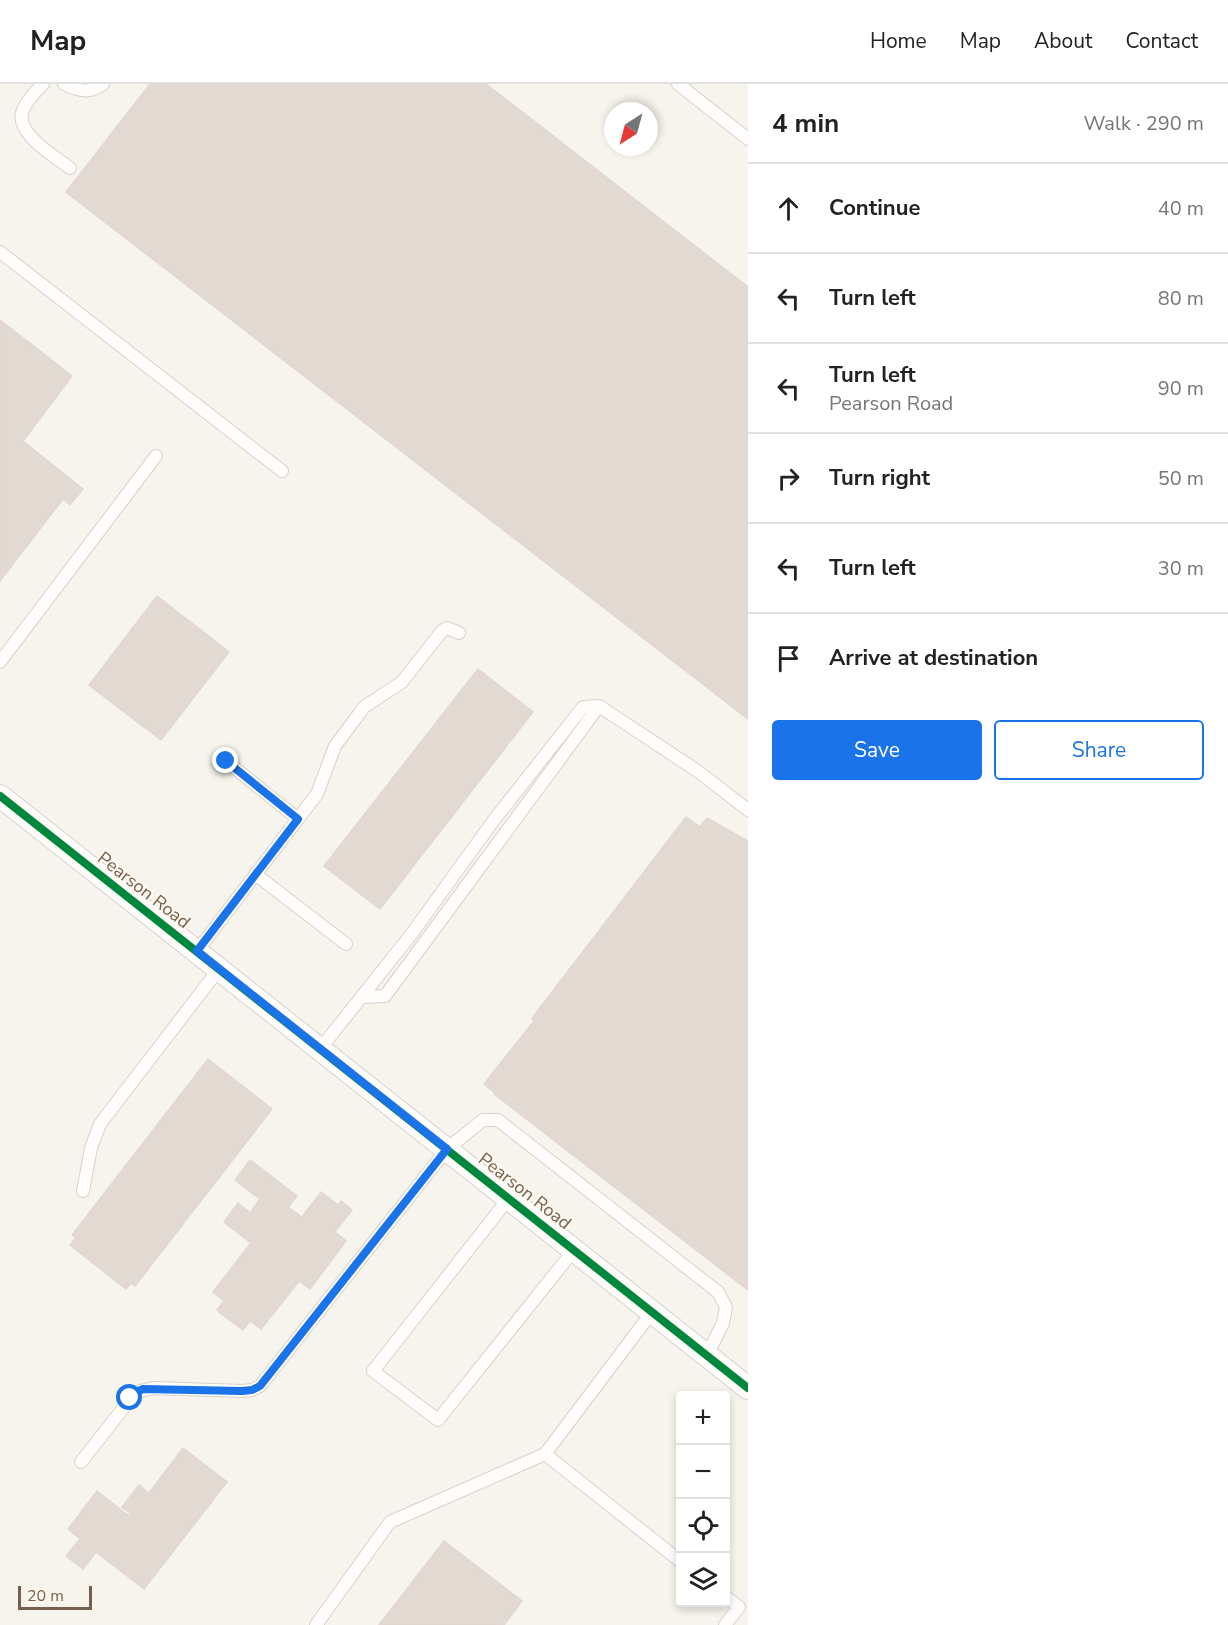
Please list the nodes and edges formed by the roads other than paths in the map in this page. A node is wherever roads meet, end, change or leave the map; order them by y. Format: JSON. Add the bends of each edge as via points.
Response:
{"nodes":[{"id":1,"x":43,"y":84,"type":"edge"},
{"id":2,"x":64,"y":84,"type":"edge"},
{"id":3,"x":103,"y":84,"type":"edge"},
{"id":4,"x":678,"y":84,"type":"edge"},
{"id":5,"x":748,"y":139,"type":"edge"},
{"id":6,"x":70,"y":168,"type":"dead end"},
{"id":7,"x":0,"y":252,"type":"edge"},
{"id":8,"x":156,"y":456,"type":"dead end"},
{"id":9,"x":282,"y":471,"type":"dead end"},
{"id":10,"x":459,"y":633,"type":"dead end"},
{"id":11,"x":0,"y":662,"type":"edge"},
{"id":12,"x":599,"y":706,"type":"junction"},
{"id":13,"x":226,"y":761,"type":"dead end"},
{"id":14,"x":0,"y":796,"type":"edge"},
{"id":15,"x":748,"y":810,"type":"edge"},
{"id":16,"x":298,"y":819,"type":"junction"},
{"id":17,"x":255,"y":874,"type":"junction"},
{"id":18,"x":346,"y":944,"type":"dead end"},
{"id":19,"x":197,"y":951,"type":"junction"},
{"id":20,"x":219,"y":969,"type":"junction"},
{"id":21,"x":362,"y":997,"type":"junction"},
{"id":22,"x":320,"y":1049,"type":"junction"},
{"id":23,"x":447,"y":1149,"type":"junction"},
{"id":24,"x":83,"y":1191,"type":"dead end"},
{"id":25,"x":509,"y":1198,"type":"junction"},
{"id":26,"x":574,"y":1250,"type":"junction"},
{"id":27,"x":652,"y":1312,"type":"junction"},
{"id":28,"x":707,"y":1355,"type":"junction"},
{"id":29,"x":748,"y":1388,"type":"edge"},
{"id":30,"x":545,"y":1454,"type":"junction"},
{"id":31,"x":81,"y":1462,"type":"dead end"},
{"id":32,"x":676,"y":1557,"type":"edge"},
{"id":33,"x":730,"y":1600,"type":"edge"},
{"id":34,"x":316,"y":1625,"type":"edge"},
{"id":35,"x":725,"y":1625,"type":"edge"}],
"edges":[{"from":1,"to":6,"type":"lane","via":[[22,111],[22,121],[34,141]]},
{"from":2,"to":3,"type":"lane","via":[[90,91]]},
{"from":4,"to":5,"type":"lane"},
{"from":7,"to":9,"type":"lane"},
{"from":8,"to":11,"type":"lane"},
{"from":10,"to":16,"type":"lane","via":[[447,628],[442,631],[402,682],[364,707],[335,746],[321,786]]},
{"from":12,"to":15,"type":"lane","via":[[699,772]]},
{"from":12,"to":21,"type":"lane","via":[[583,707]]},
{"from":12,"to":21,"type":"lane","via":[[385,996]]},
{"from":13,"to":16,"type":"lane"},
{"from":14,"to":19,"type":"street","name":"Pearson Road"},
{"from":16,"to":17,"type":"lane"},
{"from":17,"to":18,"type":"lane"},
{"from":17,"to":19,"type":"lane"},
{"from":19,"to":20,"type":"street","name":"Pearson Road"},
{"from":20,"to":22,"type":"street","name":"Pearson Road"},
{"from":20,"to":24,"type":"lane","via":[[100,1124]]},
{"from":21,"to":22,"type":"lane"},
{"from":22,"to":23,"type":"street","name":"Pearson Road"},
{"from":23,"to":25,"type":"street","name":"Pearson Road"},
{"from":23,"to":28,"type":"lane","via":[[483,1120],[498,1120],[718,1292],[726,1307],[723,1323]]},
{"from":23,"to":31,"type":"lane","via":[[260,1386],[242,1391],[153,1388],[136,1392]]},
{"from":25,"to":26,"type":"street","name":"Pearson Road"},
{"from":25,"to":26,"type":"lane","via":[[373,1371],[438,1420]]},
{"from":26,"to":27,"type":"street","name":"Pearson Road"},
{"from":27,"to":28,"type":"street","name":"Pearson Road"},
{"from":27,"to":30,"type":"lane"},
{"from":28,"to":29,"type":"street","name":"Pearson Road"},
{"from":30,"to":32,"type":"lane"},
{"from":30,"to":34,"type":"lane","via":[[390,1522]]},
{"from":33,"to":35,"type":"lane","via":[[739,1607]]}]}
